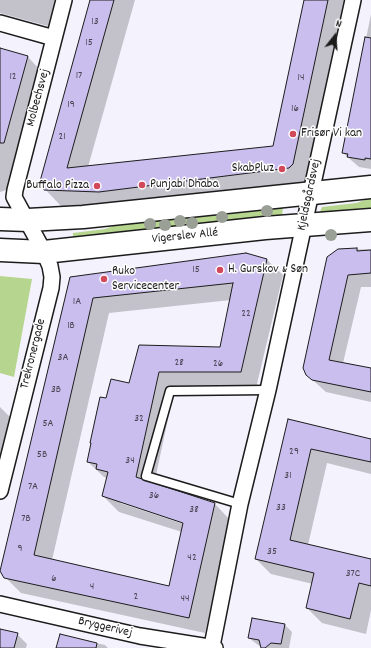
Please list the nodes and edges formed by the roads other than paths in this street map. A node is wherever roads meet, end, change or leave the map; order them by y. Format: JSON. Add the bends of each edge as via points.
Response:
{"nodes":[{"id":1,"x":64,"y":0,"type":"edge"},
{"id":2,"x":353,"y":0,"type":"edge"},
{"id":3,"x":0,"y":23,"type":"edge"},
{"id":4,"x":54,"y":38,"type":"junction"},
{"id":5,"x":371,"y":187,"type":"edge"},
{"id":6,"x":311,"y":193,"type":"junction"},
{"id":7,"x":14,"y":197,"type":"junction"},
{"id":8,"x":28,"y":220,"type":"junction"},
{"id":9,"x":371,"y":220,"type":"edge"},
{"id":10,"x":2,"y":223,"type":"edge"},
{"id":11,"x":304,"y":225,"type":"junction"},
{"id":12,"x":0,"y":250,"type":"edge"},
{"id":13,"x":44,"y":252,"type":"junction"},
{"id":14,"x":268,"y":390,"type":"junction"},
{"id":15,"x":0,"y":491,"type":"edge"},
{"id":16,"x":240,"y":504,"type":"junction"},
{"id":17,"x":0,"y":604,"type":"edge"},
{"id":18,"x":138,"y":642,"type":"edge"},
{"id":19,"x":213,"y":647,"type":"edge"}],
"edges":[{"from":1,"to":4,"type":"street","name":"Molbechsvej"},
{"from":2,"to":6,"type":"street","name":"Kjeldsgårdsvej"},
{"from":3,"to":4,"type":"street"},
{"from":4,"to":7,"type":"street","name":"Molbechsvej"},
{"from":5,"to":6,"type":"street"},
{"from":6,"to":8,"type":"street","via":[[104,215]]},
{"from":6,"to":11,"type":"street","name":"Kjeldsgårdsvej"},
{"from":7,"to":8,"type":"street"},
{"from":7,"to":10,"type":"street","name":"Molbechsvej"},
{"from":8,"to":10,"type":"street"},
{"from":8,"to":13,"type":"street","name":"Trekronergade"},
{"from":9,"to":11,"type":"street","name":"Vigerslev Allé"},
{"from":11,"to":13,"type":"street","name":"Vigerslev Allé"},
{"from":11,"to":14,"type":"street","name":"Kjeldsgårdsvej"},
{"from":12,"to":13,"type":"street","name":"Vigerslev Allé"},
{"from":13,"to":15,"type":"street","name":"Trekronergade","via":[[51,271],[50,288]]},
{"from":14,"to":16,"type":"street","name":"Kjeldsgårdsvej"},
{"from":14,"to":16,"type":"lane","via":[[170,391],[146,476]]},
{"from":16,"to":19,"type":"street","name":"Kjeldsgårdsvej"},
{"from":17,"to":18,"type":"street","name":"Bryggerivej"},
{"from":18,"to":19,"type":"street","name":"Bryggerivej"}]}
